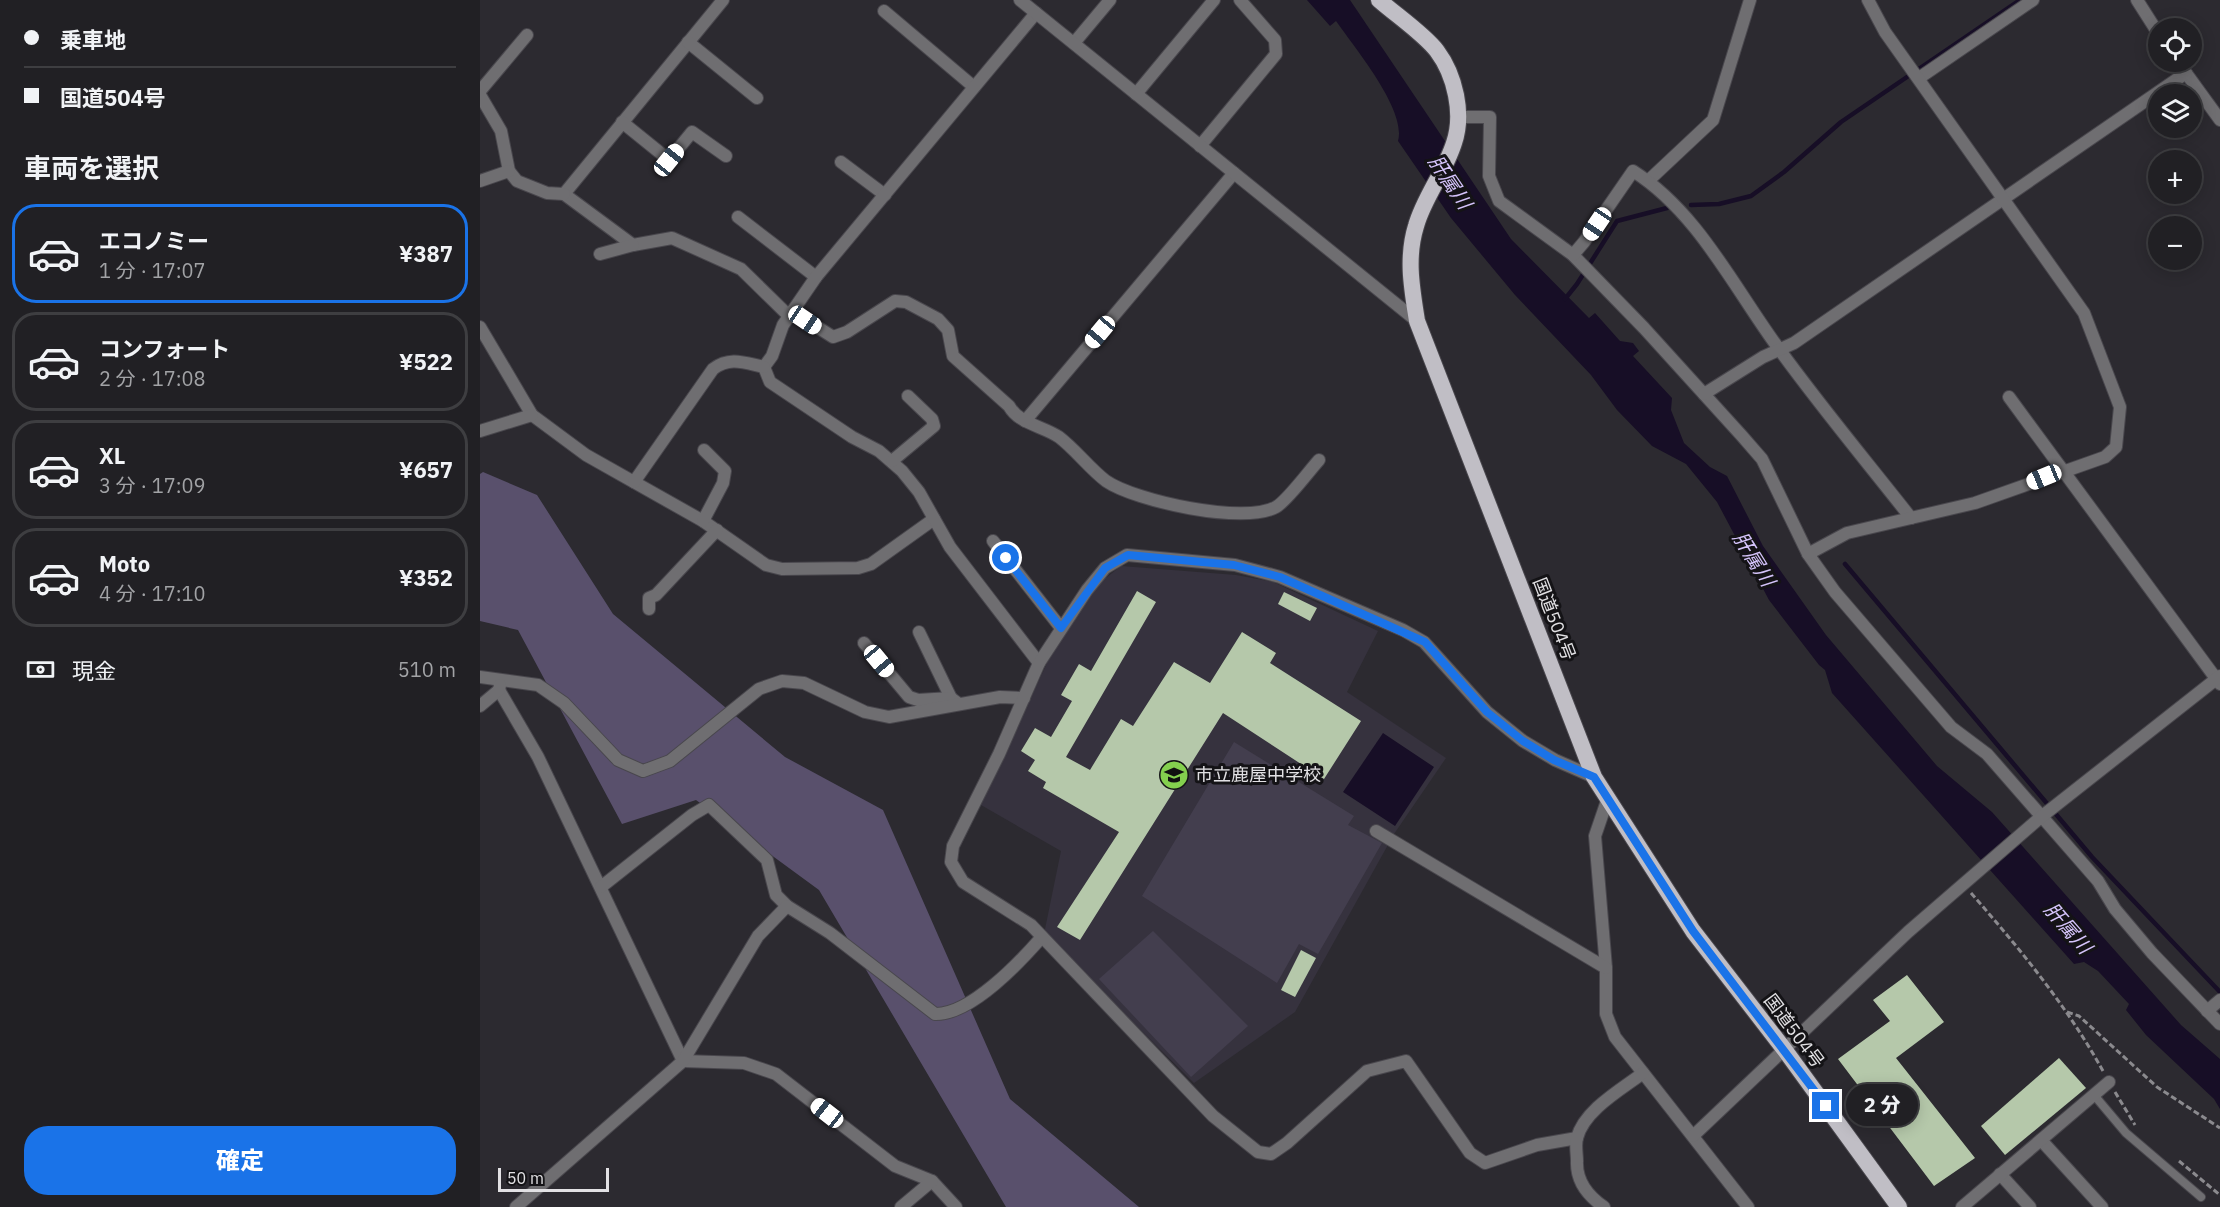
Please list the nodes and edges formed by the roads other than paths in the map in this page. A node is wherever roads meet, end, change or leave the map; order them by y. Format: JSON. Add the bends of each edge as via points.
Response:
{"nodes":[{"id":1,"x":723,"y":0,"type":"edge"},
{"id":2,"x":893,"y":0,"type":"edge"},
{"id":3,"x":1020,"y":0,"type":"edge"},
{"id":4,"x":1110,"y":0,"type":"edge"},
{"id":5,"x":1214,"y":0,"type":"edge"},
{"id":6,"x":1240,"y":0,"type":"edge"},
{"id":7,"x":1379,"y":0,"type":"edge"},
{"id":8,"x":1750,"y":0,"type":"edge"},
{"id":9,"x":1868,"y":0,"type":"edge"},
{"id":10,"x":2033,"y":0,"type":"edge"},
{"id":11,"x":2137,"y":0,"type":"edge"},
{"id":12,"x":1036,"y":13,"type":"junction"},
{"id":13,"x":2148,"y":18,"type":"edge"},
{"id":14,"x":527,"y":35,"type":"dead end"},
{"id":15,"x":688,"y":42,"type":"junction"},
{"id":16,"x":1074,"y":43,"type":"junction"},
{"id":17,"x":2186,"y":73,"type":"joint"},
{"id":18,"x":1918,"y":78,"type":"junction"},
{"id":19,"x":974,"y":87,"type":"junction"},
{"id":20,"x":480,"y":93,"type":"edge"},
{"id":21,"x":1136,"y":94,"type":"junction"},
{"id":22,"x":757,"y":98,"type":"dead end"},
{"id":23,"x":1457,"y":117,"type":"junction"},
{"id":24,"x":2220,"y":120,"type":"edge"},
{"id":25,"x":622,"y":122,"type":"junction"},
{"id":26,"x":1200,"y":146,"type":"junction"},
{"id":27,"x":726,"y":156,"type":"dead end"},
{"id":28,"x":841,"y":162,"type":"dead end"},
{"id":29,"x":509,"y":171,"type":"junction"},
{"id":30,"x":1234,"y":173,"type":"junction"},
{"id":31,"x":480,"y":181,"type":"edge"},
{"id":32,"x":1648,"y":181,"type":"junction"},
{"id":33,"x":564,"y":194,"type":"junction"},
{"id":34,"x":885,"y":195,"type":"junction"},
{"id":35,"x":2002,"y":198,"type":"junction"},
{"id":36,"x":738,"y":217,"type":"dead end"},
{"id":37,"x":633,"y":246,"type":"junction"},
{"id":38,"x":600,"y":254,"type":"dead end"},
{"id":39,"x":1573,"y":255,"type":"junction"},
{"id":40,"x":816,"y":277,"type":"junction"},
{"id":41,"x":790,"y":314,"type":"junction"},
{"id":42,"x":1418,"y":321,"type":"junction"},
{"id":43,"x":480,"y":327,"type":"edge"},
{"id":44,"x":1779,"y":350,"type":"junction"},
{"id":45,"x":764,"y":367,"type":"junction"},
{"id":46,"x":1704,"y":394,"type":"junction"},
{"id":47,"x":908,"y":396,"type":"dead end"},
{"id":48,"x":2009,"y":397,"type":"dead end"},
{"id":49,"x":532,"y":415,"type":"junction"},
{"id":50,"x":1025,"y":421,"type":"junction"},
{"id":51,"x":480,"y":430,"type":"edge"},
{"id":52,"x":704,"y":450,"type":"dead end"},
{"id":53,"x":1319,"y":460,"type":"dead end"},
{"id":54,"x":892,"y":461,"type":"junction"},
{"id":55,"x":2063,"y":470,"type":"junction"},
{"id":56,"x":634,"y":482,"type":"junction"},
{"id":57,"x":1911,"y":518,"type":"junction"},
{"id":58,"x":934,"y":519,"type":"junction"},
{"id":59,"x":703,"y":521,"type":"junction"},
{"id":60,"x":717,"y":530,"type":"junction"},
{"id":61,"x":993,"y":541,"type":"dead end"},
{"id":62,"x":1808,"y":554,"type":"junction"},
{"id":63,"x":649,"y":609,"type":"dead end"},
{"id":64,"x":1061,"y":628,"type":"junction"},
{"id":65,"x":920,"y":632,"type":"dead end"},
{"id":66,"x":864,"y":643,"type":"dead end"},
{"id":67,"x":1039,"y":663,"type":"junction"},
{"id":68,"x":480,"y":676,"type":"edge"},
{"id":69,"x":2219,"y":680,"type":"edge"},
{"id":70,"x":501,"y":684,"type":"junction"},
{"id":71,"x":1024,"y":698,"type":"junction"},
{"id":72,"x":955,"y":701,"type":"junction"},
{"id":73,"x":480,"y":706,"type":"edge"},
{"id":74,"x":1594,"y":777,"type":"junction"},
{"id":75,"x":1608,"y":798,"type":"junction"},
{"id":76,"x":2042,"y":817,"type":"junction"},
{"id":77,"x":1376,"y":831,"type":"dead end"},
{"id":78,"x":601,"y":887,"type":"junction"},
{"id":79,"x":787,"y":906,"type":"junction"},
{"id":80,"x":1041,"y":938,"type":"junction"},
{"id":81,"x":1606,"y":968,"type":"junction"},
{"id":82,"x":2220,"y":1000,"type":"edge"},
{"id":83,"x":2207,"y":1011,"type":"junction"},
{"id":84,"x":2220,"y":1023,"type":"edge"},
{"id":85,"x":1784,"y":1049,"type":"junction"},
{"id":86,"x":683,"y":1061,"type":"junction"},
{"id":87,"x":1643,"y":1073,"type":"junction"},
{"id":88,"x":2109,"y":1082,"type":"road end"},
{"id":89,"x":2094,"y":1095,"type":"junction"},
{"id":90,"x":1693,"y":1136,"type":"junction"},
{"id":91,"x":1577,"y":1138,"type":"junction"},
{"id":92,"x":2041,"y":1140,"type":"junction"},
{"id":93,"x":2000,"y":1174,"type":"junction"},
{"id":94,"x":932,"y":1180,"type":"junction"},
{"id":95,"x":2201,"y":1197,"type":"dead end"},
{"id":96,"x":516,"y":1207,"type":"edge"},
{"id":97,"x":901,"y":1207,"type":"edge"},
{"id":98,"x":956,"y":1207,"type":"edge"},
{"id":99,"x":1604,"y":1207,"type":"edge"},
{"id":100,"x":1748,"y":1207,"type":"edge"},
{"id":101,"x":1899,"y":1207,"type":"edge"},
{"id":102,"x":1962,"y":1207,"type":"edge"},
{"id":103,"x":2030,"y":1207,"type":"edge"},
{"id":104,"x":2102,"y":1207,"type":"edge"}],
"edges":[{"from":1,"to":15,"type":"street"},
{"from":2,"to":19,"type":"street","via":[[882,14]]},
{"from":3,"to":12,"type":"street"},
{"from":4,"to":16,"type":"street"},
{"from":5,"to":21,"type":"street"},
{"from":6,"to":26,"type":"street","via":[[1275,40],[1276,54]]},
{"from":7,"to":23,"type":"highway","name":"国道504号","via":[[1437,51],[1452,78]]},
{"from":8,"to":32,"type":"street","via":[[1713,120]]},
{"from":9,"to":18,"type":"street"},
{"from":10,"to":18,"type":"street"},
{"from":11,"to":13,"type":"street"},
{"from":12,"to":16,"type":"street"},
{"from":12,"to":19,"type":"street"},
{"from":14,"to":20,"type":"street"},
{"from":15,"to":22,"type":"street"},
{"from":15,"to":25,"type":"street"},
{"from":16,"to":21,"type":"street"},
{"from":17,"to":24,"type":"street"},
{"from":17,"to":35,"type":"street"},
{"from":18,"to":35,"type":"street"},
{"from":19,"to":34,"type":"street"},
{"from":20,"to":29,"type":"street","via":[[501,131]]},
{"from":21,"to":26,"type":"street"},
{"from":23,"to":39,"type":"street","via":[[1490,117],[1489,176],[1499,201]]},
{"from":23,"to":42,"type":"highway","name":"国道504号","via":[[1455,142],[1416,225],[1410,276]]},
{"from":25,"to":27,"type":"street","via":[[669,160],[692,132]]},
{"from":25,"to":33,"type":"street"},
{"from":26,"to":30,"type":"street"},
{"from":28,"to":34,"type":"street"},
{"from":29,"to":31,"type":"street"},
{"from":29,"to":33,"type":"street","via":[[517,181],[547,193]]},
{"from":30,"to":42,"type":"street"},
{"from":30,"to":50,"type":"street"},
{"from":32,"to":39,"type":"street","via":[[1633,171]]},
{"from":32,"to":44,"type":"street","via":[[1679,207]]},
{"from":33,"to":37,"type":"street"},
{"from":34,"to":40,"type":"street"},
{"from":35,"to":44,"type":"street"},
{"from":35,"to":55,"type":"street","via":[[2084,313],[2120,407],[2116,447],[2105,457]]},
{"from":36,"to":40,"type":"street"},
{"from":37,"to":38,"type":"street"},
{"from":37,"to":41,"type":"street","via":[[672,238],[741,268]]},
{"from":39,"to":46,"type":"street"},
{"from":40,"to":41,"type":"street"},
{"from":41,"to":45,"type":"street"},
{"from":41,"to":50,"type":"street","via":[[833,337],[895,301],[906,302],[938,319],[948,330],[953,356]]},
{"from":42,"to":74,"type":"highway","name":"国道504号"},
{"from":43,"to":49,"type":"street"},
{"from":44,"to":46,"type":"street"},
{"from":44,"to":57,"type":"street"},
{"from":45,"to":54,"type":"street","via":[[770,382]]},
{"from":45,"to":56,"type":"street","via":[[734,360],[713,369]]},
{"from":46,"to":62,"type":"street","via":[[1762,459]]},
{"from":47,"to":54,"type":"street","via":[[932,419],[934,426]]},
{"from":48,"to":55,"type":"street"},
{"from":49,"to":51,"type":"street"},
{"from":49,"to":56,"type":"street","via":[[586,455]]},
{"from":50,"to":53,"type":"street","via":[[1058,437],[1107,482],[1146,497],[1214,514],[1276,507]]},
{"from":52,"to":59,"type":"street","via":[[725,471],[723,483]]},
{"from":54,"to":58,"type":"street","via":[[919,492]]},
{"from":55,"to":57,"type":"street","via":[[1975,503]]},
{"from":55,"to":69,"type":"street"},
{"from":56,"to":59,"type":"street"},
{"from":57,"to":62,"type":"street","via":[[1846,533]]},
{"from":58,"to":60,"type":"street","via":[[871,564],[858,568],[782,569],[766,565]]},
{"from":58,"to":67,"type":"street","via":[[950,547]]},
{"from":59,"to":60,"type":"street"},
{"from":60,"to":63,"type":"street","via":[[649,598]]},
{"from":61,"to":64,"type":"street"},
{"from":62,"to":76,"type":"street","via":[[1834,592],[1951,727],[1987,754]]},
{"from":64,"to":67,"type":"street"},
{"from":64,"to":74,"type":"street","via":[[1105,568],[1128,555],[1234,565],[1257,571],[1308,588],[1425,642],[1487,712],[1523,741]]},
{"from":65,"to":72,"type":"street"},
{"from":66,"to":72,"type":"street","via":[[909,697]]},
{"from":67,"to":71,"type":"street"},
{"from":68,"to":70,"type":"street"},
{"from":69,"to":76,"type":"street"},
{"from":70,"to":72,"type":"street","via":[[538,685],[564,703],[618,760],[643,771],[670,761],[759,689],[782,681],[804,683],[865,712],[888,717]]},
{"from":70,"to":73,"type":"street"},
{"from":70,"to":78,"type":"street"},
{"from":71,"to":72,"type":"street"},
{"from":71,"to":80,"type":"street","via":[[952,846],[951,862],[963,882],[1031,925]]},
{"from":74,"to":75,"type":"highway","name":"国道504号"},
{"from":75,"to":81,"type":"street","via":[[1595,836]]},
{"from":75,"to":85,"type":"highway","name":"国道504号","via":[[1693,931]]},
{"from":76,"to":83,"type":"street","via":[[2098,881],[2115,909],[2152,953]]},
{"from":76,"to":85,"type":"street","via":[[1908,932]]},
{"from":77,"to":81,"type":"street"},
{"from":78,"to":79,"type":"street","via":[[709,805],[766,860],[776,895]]},
{"from":78,"to":86,"type":"street"},
{"from":79,"to":80,"type":"street","via":[[830,933],[935,1014],[956,1012],[1015,967]]},
{"from":79,"to":86,"type":"street","via":[[758,936]]},
{"from":80,"to":91,"type":"street","via":[[1213,1116],[1258,1152],[1270,1154],[1287,1143],[1367,1071],[1406,1061],[1470,1153],[1485,1163],[1537,1144]]},
{"from":81,"to":87,"type":"street","via":[[1606,1014],[1615,1037]]},
{"from":82,"to":83,"type":"street"},
{"from":83,"to":84,"type":"street"},
{"from":85,"to":90,"type":"street"},
{"from":85,"to":101,"type":"highway","name":"国道504号"},
{"from":86,"to":94,"type":"street","via":[[744,1063],[776,1074],[895,1166]]},
{"from":86,"to":96,"type":"street"},
{"from":87,"to":90,"type":"street"},
{"from":87,"to":91,"type":"street","via":[[1600,1106]]},
{"from":88,"to":89,"type":"street"},
{"from":89,"to":92,"type":"street"},
{"from":89,"to":95,"type":"lane","via":[[2126,1133]]},
{"from":90,"to":100,"type":"street"},
{"from":91,"to":99,"type":"street","via":[[1576,1168],[1585,1192]]},
{"from":92,"to":93,"type":"street"},
{"from":92,"to":104,"type":"street"},
{"from":93,"to":102,"type":"street"},
{"from":93,"to":103,"type":"street"},
{"from":94,"to":97,"type":"street"},
{"from":94,"to":98,"type":"street"}]}
